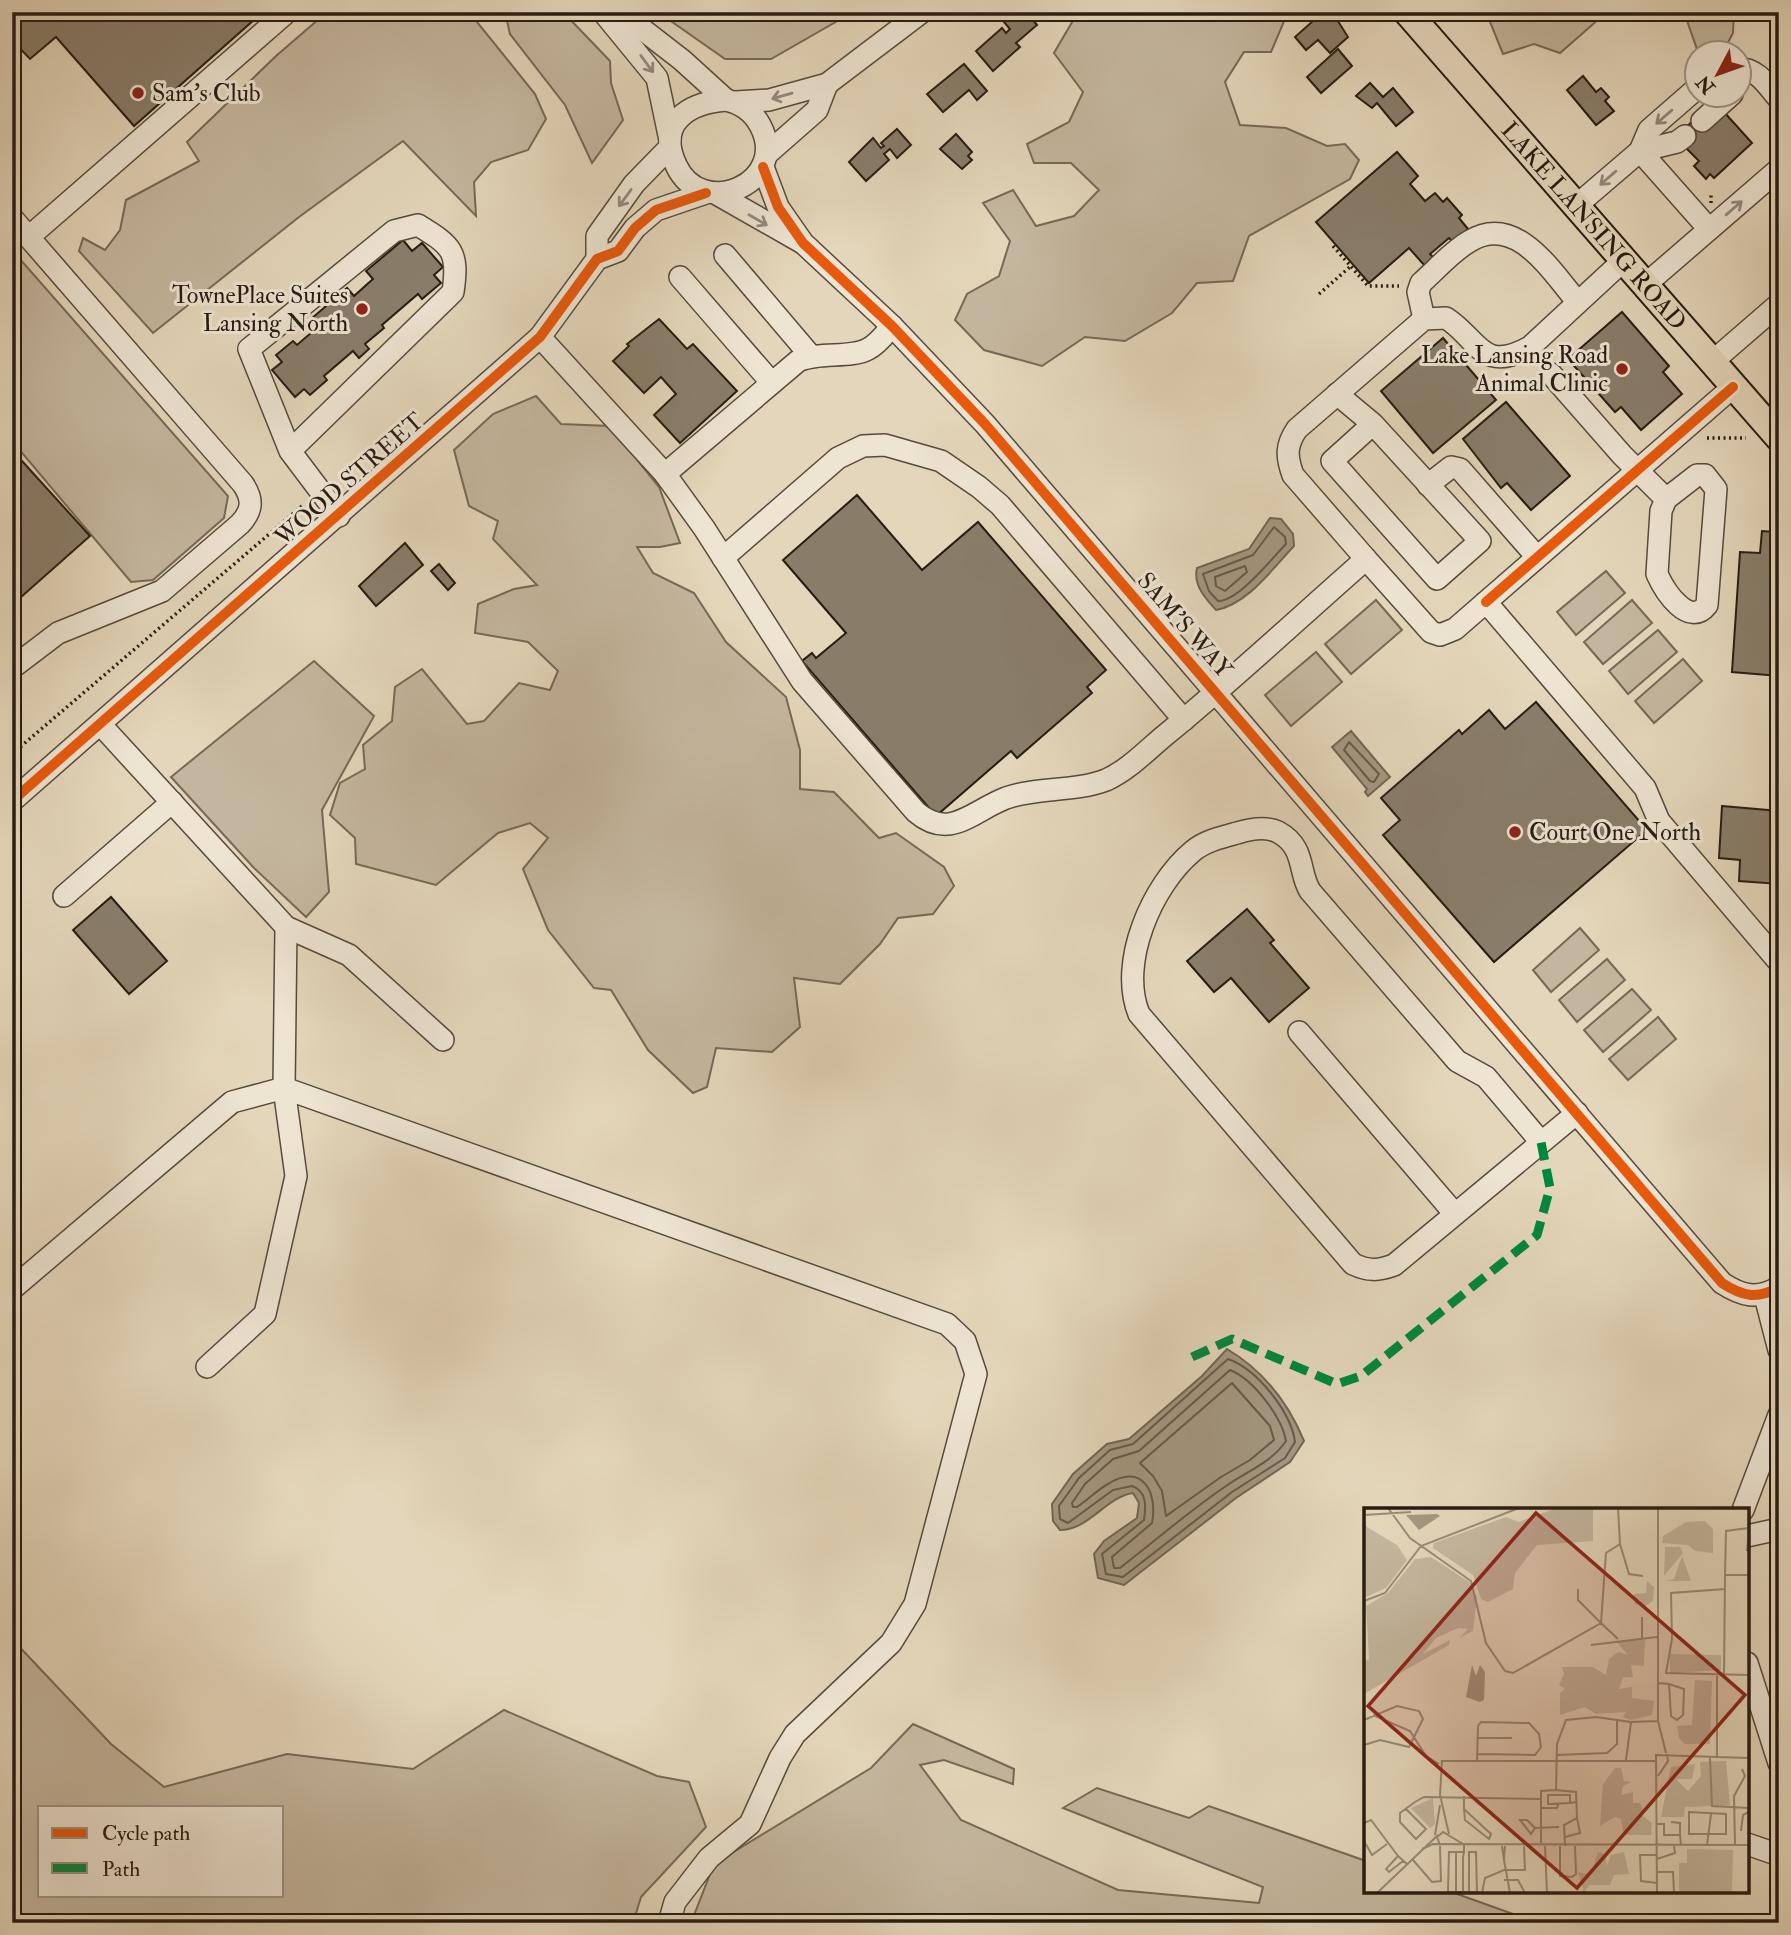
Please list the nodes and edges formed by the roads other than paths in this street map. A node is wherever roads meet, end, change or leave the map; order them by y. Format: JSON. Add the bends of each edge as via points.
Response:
{"nodes":[{"id":1,"x":287,"y":12,"type":"edge"},
{"id":2,"x":603,"y":12,"type":"edge"},
{"id":3,"x":620,"y":12,"type":"edge"},
{"id":4,"x":922,"y":12,"type":"edge"},
{"id":5,"x":1407,"y":12,"type":"edge"},
{"id":6,"x":1752,"y":75,"type":"edge"},
{"id":7,"x":827,"y":84,"type":"junction"},
{"id":8,"x":1779,"y":99,"type":"edge"},
{"id":9,"x":731,"y":101,"type":"junction"},
{"id":10,"x":1682,"y":101,"type":"edge"},
{"id":11,"x":1716,"y":108,"type":"edge"},
{"id":12,"x":1702,"y":121,"type":"dead end"},
{"id":13,"x":1685,"y":136,"type":"dead end"},
{"id":14,"x":670,"y":144,"type":"junction"},
{"id":15,"x":1640,"y":150,"type":"junction"},
{"id":16,"x":766,"y":160,"type":"junction"},
{"id":17,"x":1779,"y":169,"type":"edge"},
{"id":18,"x":710,"y":193,"type":"junction"},
{"id":19,"x":1577,"y":205,"type":"junction"},
{"id":20,"x":12,"y":218,"type":"edge"},
{"id":21,"x":1709,"y":229,"type":"junction"},
{"id":22,"x":30,"y":236,"type":"junction"},
{"id":23,"x":803,"y":243,"type":"junction"},
{"id":24,"x":725,"y":255,"type":"dead end"},
{"id":25,"x":597,"y":259,"type":"junction"},
{"id":26,"x":1623,"y":260,"type":"junction"},
{"id":27,"x":680,"y":277,"type":"dead end"},
{"id":28,"x":1646,"y":284,"type":"junction"},
{"id":29,"x":1576,"y":300,"type":"junction"},
{"id":30,"x":1779,"y":304,"type":"edge"},
{"id":31,"x":1424,"y":319,"type":"junction"},
{"id":32,"x":892,"y":326,"type":"junction"},
{"id":33,"x":540,"y":337,"type":"junction"},
{"id":34,"x":810,"y":355,"type":"junction"},
{"id":35,"x":1712,"y":362,"type":"junction"},
{"id":36,"x":1551,"y":374,"type":"dead end"},
{"id":37,"x":771,"y":382,"type":"junction"},
{"id":38,"x":1733,"y":387,"type":"junction"},
{"id":39,"x":1337,"y":394,"type":"junction"},
{"id":40,"x":1373,"y":424,"type":"junction"},
{"id":41,"x":1779,"y":438,"type":"edge"},
{"id":42,"x":290,"y":451,"type":"junction"},
{"id":43,"x":1638,"y":470,"type":"junction"},
{"id":44,"x":665,"y":474,"type":"junction"},
{"id":45,"x":1428,"y":485,"type":"junction"},
{"id":46,"x":1666,"y":499,"type":"junction"},
{"id":47,"x":339,"y":516,"type":"junction"},
{"id":48,"x":1505,"y":520,"type":"junction"},
{"id":49,"x":1480,"y":541,"type":"junction"},
{"id":50,"x":1537,"y":557,"type":"junction"},
{"id":51,"x":723,"y":558,"type":"junction"},
{"id":52,"x":1366,"y":559,"type":"junction"},
{"id":53,"x":1486,"y":602,"type":"junction"},
{"id":54,"x":12,"y":668,"type":"edge"},
{"id":55,"x":1215,"y":692,"type":"junction"},
{"id":56,"x":1184,"y":720,"type":"junction"},
{"id":57,"x":101,"y":725,"type":"junction"},
{"id":58,"x":12,"y":802,"type":"edge"},
{"id":59,"x":172,"y":802,"type":"junction"},
{"id":60,"x":64,"y":896,"type":"dead end"},
{"id":61,"x":286,"y":927,"type":"junction"},
{"id":62,"x":1779,"y":962,"type":"edge"},
{"id":63,"x":1299,"y":1032,"type":"dead end"},
{"id":64,"x":443,"y":1040,"type":"dead end"},
{"id":65,"x":284,"y":1088,"type":"junction"},
{"id":66,"x":1577,"y":1112,"type":"junction"},
{"id":67,"x":1541,"y":1142,"type":"junction"},
{"id":68,"x":1455,"y":1214,"type":"junction"},
{"id":69,"x":12,"y":1289,"type":"edge"},
{"id":70,"x":1772,"y":1292,"type":"edge"},
{"id":71,"x":1779,"y":1350,"type":"edge"},
{"id":72,"x":207,"y":1367,"type":"dead end"},
{"id":73,"x":1779,"y":1415,"type":"edge"},
{"id":74,"x":1744,"y":1508,"type":"edge"},
{"id":75,"x":1779,"y":1529,"type":"edge"},
{"id":76,"x":1749,"y":1536,"type":"edge"},
{"id":77,"x":1749,"y":1669,"type":"edge"},
{"id":78,"x":1779,"y":1763,"type":"edge"},
{"id":79,"x":1749,"y":1845,"type":"edge"},
{"id":80,"x":1779,"y":1855,"type":"edge"},
{"id":81,"x":669,"y":1923,"type":"edge"}],
"edges":[{"from":1,"to":22,"type":"street"},
{"from":2,"to":14,"type":"street","one_way":true,"via":[[657,78]]},
{"from":3,"to":9,"type":"street"},
{"from":4,"to":7,"type":"street"},
{"from":5,"to":19,"type":"main road","name":"LAKE LANSING ROAD"},
{"from":6,"to":8,"type":"street"},
{"from":7,"to":9,"type":"street","one_way":true,"via":[[769,100]]},
{"from":7,"to":16,"type":"street","via":[[817,110]]},
{"from":9,"to":14,"type":"street","via":[[704,102],[688,109],[673,127]]},
{"from":9,"to":16,"type":"street","via":[[755,117],[765,134]]},
{"from":10,"to":15,"type":"street","one_way":true,"via":[[1649,130]]},
{"from":11,"to":12,"type":"street"},
{"from":13,"to":15,"type":"street"},
{"from":14,"to":18,"type":"street","via":[[681,176]]},
{"from":14,"to":25,"type":"street","name":"WOOD STREET","one_way":true,"via":[[597,236]]},
{"from":15,"to":19,"type":"street","one_way":true},
{"from":15,"to":21,"type":"street"},
{"from":16,"to":18,"type":"street","via":[[740,187]]},
{"from":16,"to":23,"type":"street","name":"SAM'S WAY","via":[[778,207]]},
{"from":21,"to":17,"type":"street","one_way":true},
{"from":18,"to":23,"type":"street","name":"SAM'S WAY","one_way":true},
{"from":18,"to":25,"type":"street","name":"WOOD STREET","via":[[656,210],[618,251]]},
{"from":19,"to":26,"type":"main road","name":"LAKE LANSING ROAD"},
{"from":20,"to":22,"type":"street"},
{"from":21,"to":28,"type":"street"},
{"from":22,"to":54,"type":"street","via":[[243,484],[251,505],[240,524],[163,592],[58,633]]},
{"from":23,"to":32,"type":"street","name":"SAM'S WAY"},
{"from":24,"to":34,"type":"street"},
{"from":25,"to":33,"type":"street","name":"WOOD STREET"},
{"from":26,"to":28,"type":"main road","name":"LAKE LANSING ROAD"},
{"from":26,"to":29,"type":"street"},
{"from":27,"to":37,"type":"street"},
{"from":28,"to":35,"type":"main road","name":"LAKE LANSING ROAD"},
{"from":29,"to":31,"type":"street","via":[[1530,347],[1503,357],[1476,348],[1446,318]]},
{"from":29,"to":31,"type":"street","via":[[1527,244],[1508,235],[1483,236],[1470,240],[1421,283],[1418,292]]},
{"from":30,"to":35,"type":"street"},
{"from":31,"to":39,"type":"street"},
{"from":32,"to":34,"type":"street","via":[[861,352]]},
{"from":32,"to":55,"type":"street","name":"SAM'S WAY","via":[[985,424]]},
{"from":33,"to":44,"type":"street"},
{"from":33,"to":47,"type":"street","name":"WOOD STREET"},
{"from":34,"to":37,"type":"street"},
{"from":35,"to":38,"type":"main road","name":"LAKE LANSING ROAD"},
{"from":36,"to":43,"type":"street"},
{"from":37,"to":44,"type":"street"},
{"from":38,"to":41,"type":"main road","name":"LAKE LANSING ROAD"},
{"from":38,"to":43,"type":"street"},
{"from":39,"to":40,"type":"street"},
{"from":39,"to":52,"type":"street","via":[[1297,429],[1288,442],[1287,458],[1293,475]]},
{"from":40,"to":45,"type":"street"},
{"from":40,"to":49,"type":"street","via":[[1332,461],[1437,579]]},
{"from":42,"to":42,"type":"street","via":[[249,349],[394,232],[418,225],[444,242],[457,265],[453,292]]},
{"from":42,"to":47,"type":"street"},
{"from":43,"to":46,"type":"street"},
{"from":43,"to":50,"type":"street"},
{"from":44,"to":51,"type":"street"},
{"from":45,"to":48,"type":"street","via":[[1451,467],[1460,469]]},
{"from":45,"to":49,"type":"street"},
{"from":46,"to":46,"type":"street","via":[[1661,511],[1657,574],[1686,612],[1702,612],[1707,605],[1716,489],[1705,475],[1697,475]]},
{"from":47,"to":57,"type":"street","name":"WOOD STREET"},
{"from":48,"to":49,"type":"street"},
{"from":48,"to":50,"type":"street"},
{"from":50,"to":53,"type":"street"},
{"from":51,"to":56,"type":"street","via":[[852,450],[885,445],[941,461],[1000,505]]},
{"from":51,"to":56,"type":"street","via":[[802,681],[928,823],[954,825],[1011,797],[1105,780]]},
{"from":52,"to":53,"type":"street","via":[[1431,632],[1440,635],[1455,628]]},
{"from":52,"to":55,"type":"street"},
{"from":53,"to":62,"type":"street","via":[[1645,788],[1659,821]]},
{"from":55,"to":56,"type":"street"},
{"from":55,"to":66,"type":"street","name":"SAM'S WAY"},
{"from":57,"to":58,"type":"street","name":"WOOD STREET"},
{"from":57,"to":59,"type":"street"},
{"from":59,"to":60,"type":"street"},
{"from":59,"to":61,"type":"street"},
{"from":61,"to":64,"type":"street","via":[[349,955]]},
{"from":61,"to":65,"type":"street"},
{"from":63,"to":68,"type":"street"},
{"from":65,"to":69,"type":"street","via":[[232,1102]]},
{"from":65,"to":72,"type":"street","via":[[296,1177],[265,1314]]},
{"from":65,"to":81,"type":"street","via":[[947,1324],[965,1341],[976,1374],[915,1604],[891,1643],[795,1734],[750,1824],[709,1858],[675,1902]]},
{"from":66,"to":67,"type":"street"},
{"from":66,"to":70,"type":"street","name":"SAM'S WAY","via":[[1722,1283],[1742,1295]]},
{"from":67,"to":68,"type":"street"},
{"from":67,"to":68,"type":"street","via":[[1486,1077],[1457,1061],[1310,891],[1300,855],[1281,833],[1250,829],[1195,849],[1152,902],[1145,919],[1131,976],[1139,1014],[1353,1264],[1365,1270],[1394,1265]]},
{"from":70,"to":71,"type":"street"},
{"from":73,"to":74,"type":"street"},
{"from":75,"to":76,"type":"street"},
{"from":77,"to":78,"type":"street"},
{"from":79,"to":80,"type":"street"}]}
